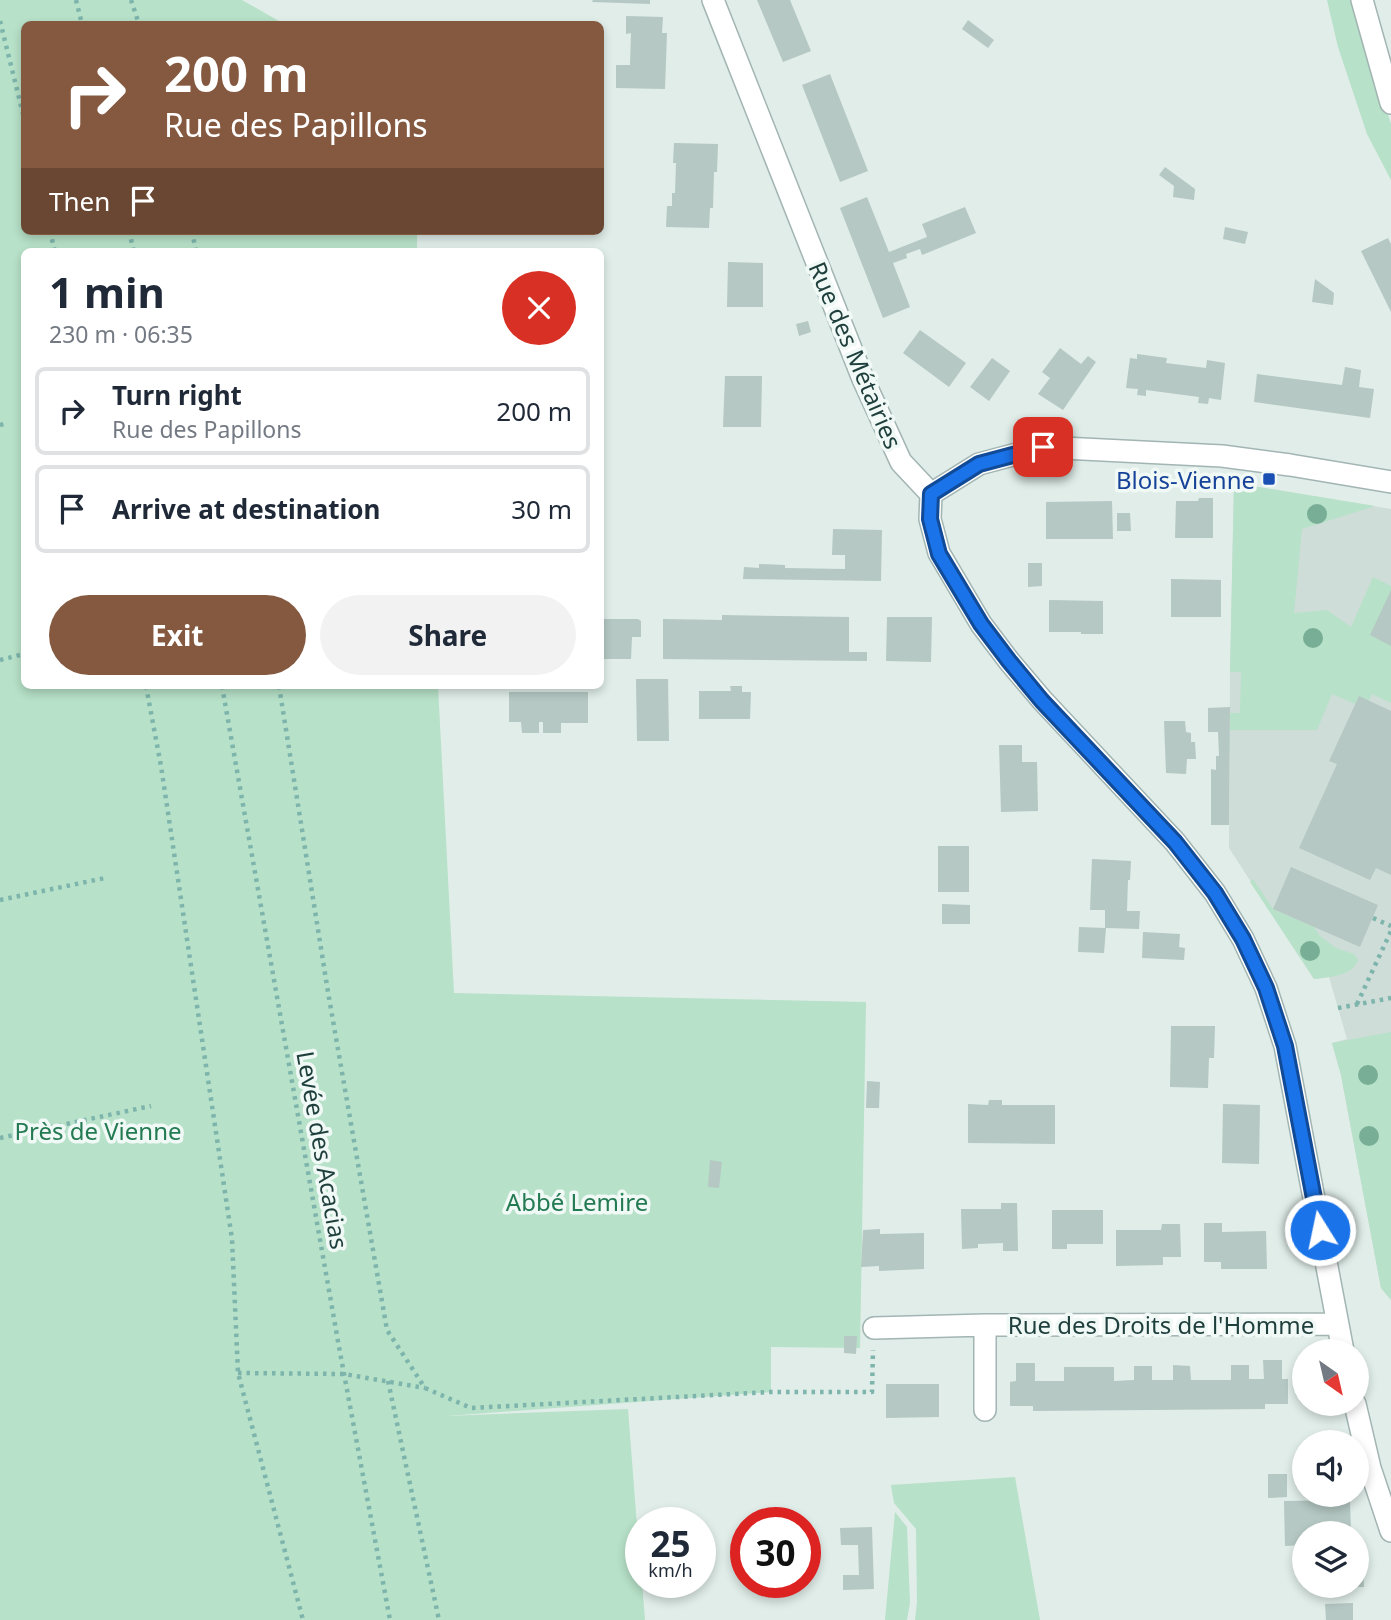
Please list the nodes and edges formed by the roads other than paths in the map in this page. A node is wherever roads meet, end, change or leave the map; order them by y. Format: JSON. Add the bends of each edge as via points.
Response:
{"nodes":[{"id":1,"x":713,"y":0,"type":"edge"},
{"id":2,"x":1362,"y":0,"type":"edge"},
{"id":3,"x":1391,"y":103,"type":"edge"},
{"id":4,"x":1391,"y":482,"type":"edge"},
{"id":5,"x":931,"y":494,"type":"junction"},
{"id":6,"x":1337,"y":1324,"type":"junction"},
{"id":7,"x":985,"y":1325,"type":"junction"},
{"id":8,"x":874,"y":1328,"type":"road end"},
{"id":9,"x":1340,"y":1339,"type":"edge"},
{"id":10,"x":985,"y":1410,"type":"dead end"},
{"id":11,"x":1358,"y":1416,"type":"edge"},
{"id":12,"x":1391,"y":1531,"type":"edge"}],
"edges":[{"from":1,"to":5,"type":"street","name":"Rue des Métairies","via":[[869,391],[901,462]]},
{"from":2,"to":3,"type":"street"},
{"from":4,"to":5,"type":"street","via":[[1222,456],[1043,447],[979,464]]},
{"from":5,"to":6,"type":"street","via":[[930,519],[939,554],[981,624],[1042,701],[1175,842],[1243,939],[1266,988],[1285,1046]]},
{"from":6,"to":7,"type":"street","name":"Rue des Droits de l'Homme"},
{"from":6,"to":9,"type":"street"},
{"from":7,"to":8,"type":"street","name":"Rue des Droits de l'Homme"},
{"from":7,"to":10,"type":"street","name":"Rue des Droits de l'Homme"},
{"from":11,"to":12,"type":"street"}]}
